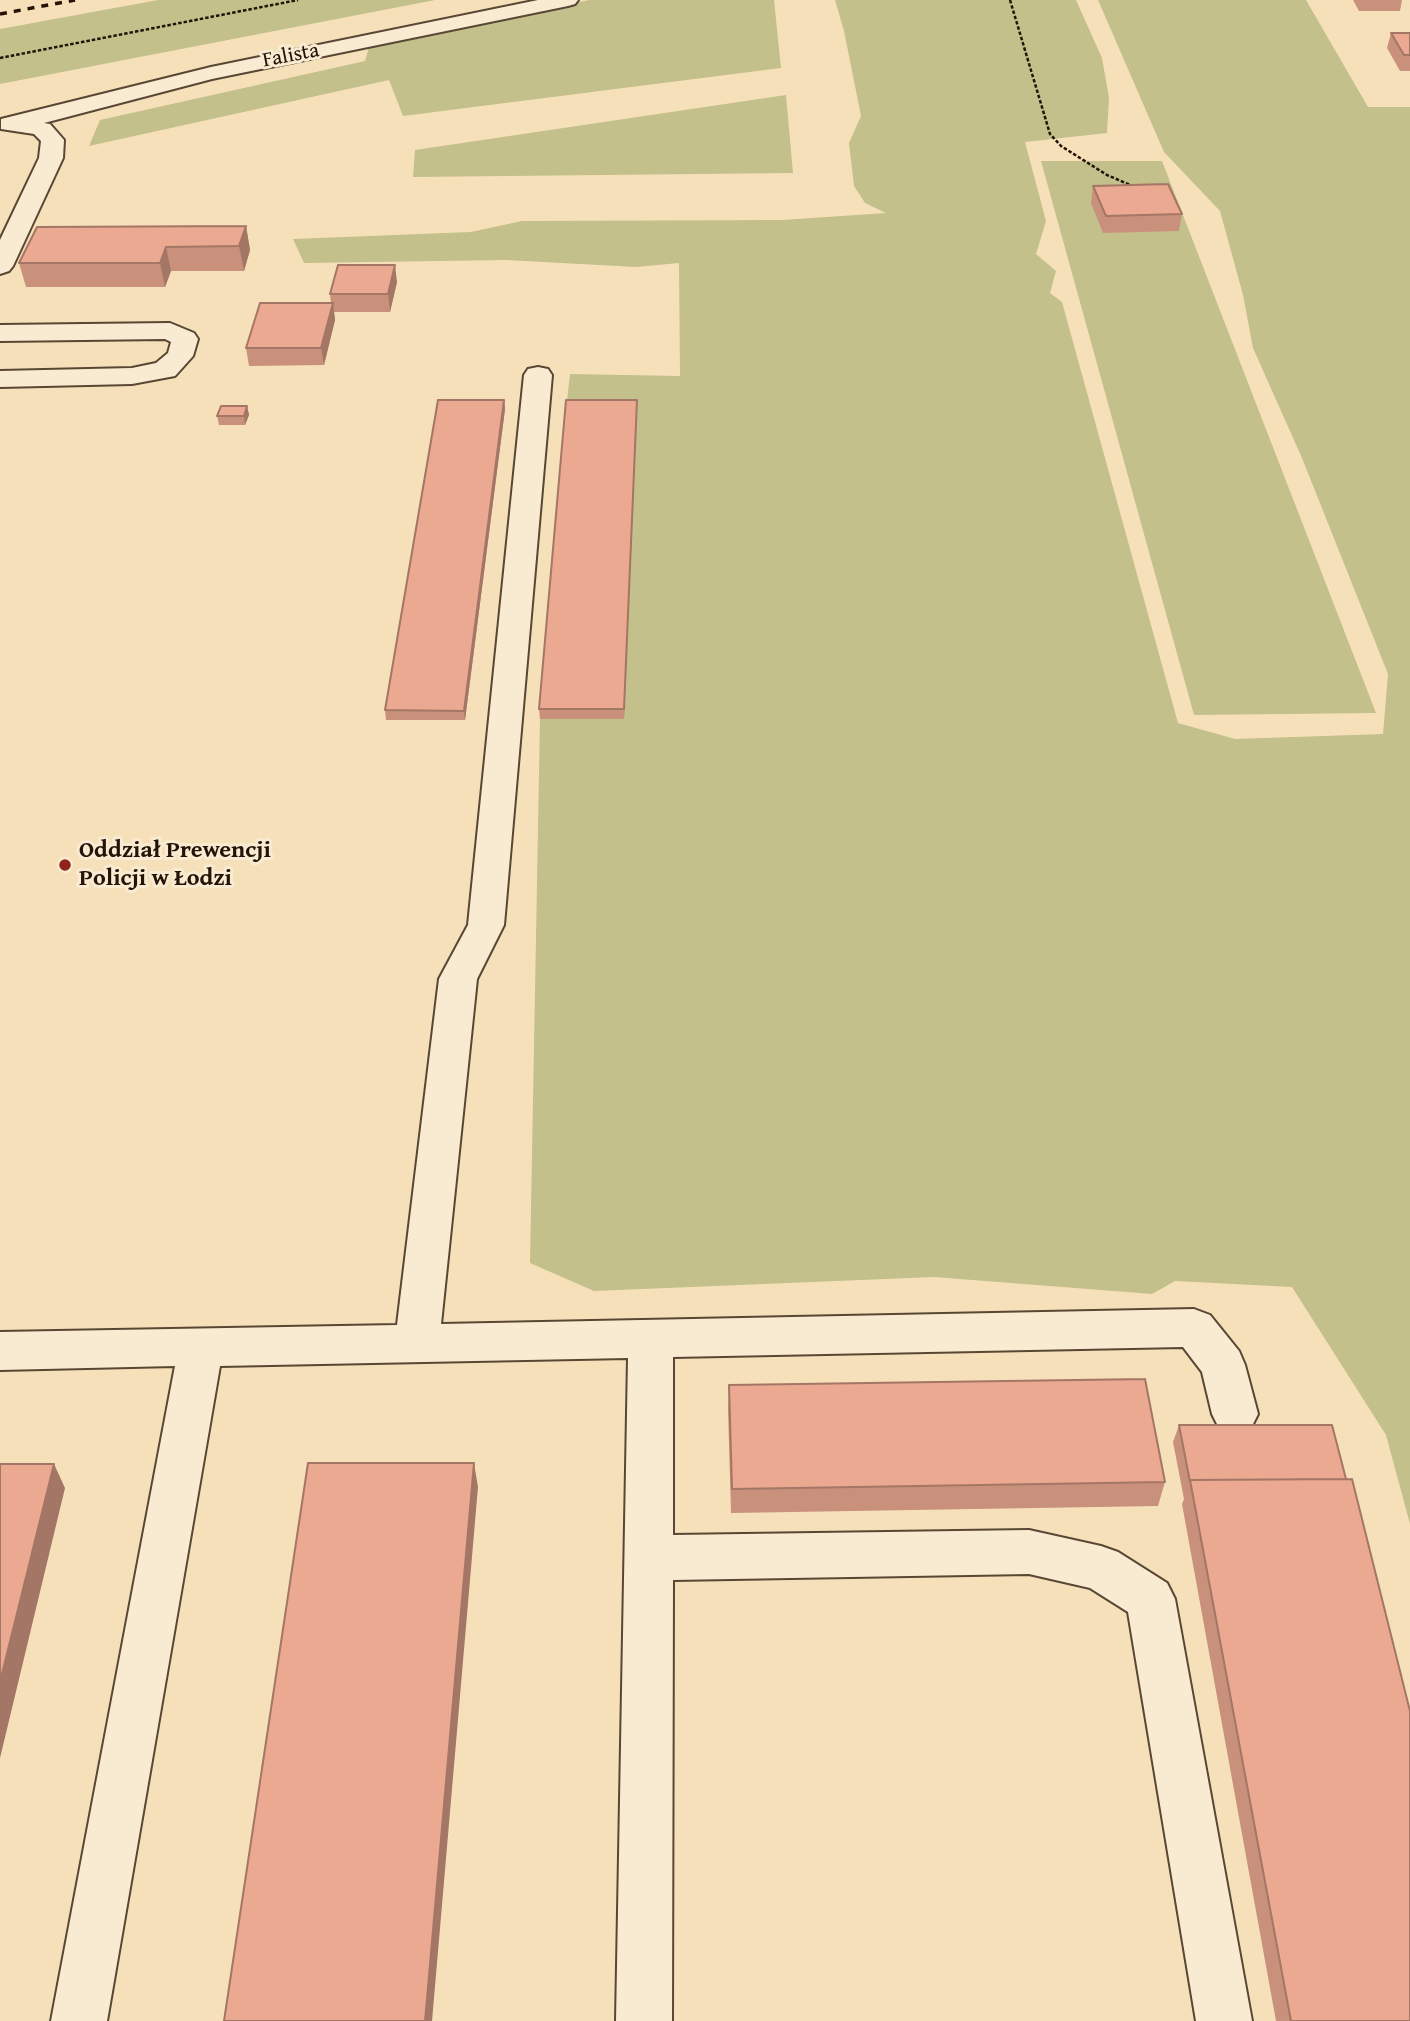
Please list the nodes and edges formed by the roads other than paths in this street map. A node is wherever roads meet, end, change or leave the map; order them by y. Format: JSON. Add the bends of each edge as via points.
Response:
{"nodes":[{"id":1,"x":568,"y":0,"type":"edge"},
{"id":2,"x":8,"y":124,"type":"edge"},
{"id":3,"x":0,"y":265,"type":"edge"},
{"id":4,"x":0,"y":333,"type":"edge"},
{"id":5,"x":538,"y":375,"type":"dead end"},
{"id":6,"x":0,"y":379,"type":"edge"},
{"id":7,"x":651,"y":1339,"type":"junction"},
{"id":8,"x":417,"y":1344,"type":"junction"},
{"id":9,"x":201,"y":1348,"type":"junction"},
{"id":10,"x":0,"y":1351,"type":"edge"},
{"id":11,"x":1235,"y":1414,"type":"dead end"},
{"id":12,"x":648,"y":1558,"type":"junction"},
{"id":13,"x":79,"y":2021,"type":"edge"},
{"id":14,"x":643,"y":2021,"type":"edge"},
{"id":15,"x":1224,"y":2021,"type":"edge"}],
"edges":[{"from":1,"to":2,"type":"lane","name":"Falista","via":[[211,73]]},
{"from":2,"to":3,"type":"lane","via":[[42,129],[53,140],[51,158]]},
{"from":4,"to":6,"type":"lane","via":[[170,331],[185,339],[180,356],[165,370],[132,376]]},
{"from":5,"to":8,"type":"lane","via":[[486,925],[458,979]]},
{"from":7,"to":8,"type":"lane"},
{"from":7,"to":11,"type":"lane","via":[[1194,1328],[1223,1365]]},
{"from":7,"to":12,"type":"lane"},
{"from":8,"to":9,"type":"lane"},
{"from":9,"to":10,"type":"lane"},
{"from":9,"to":13,"type":"lane"},
{"from":12,"to":14,"type":"lane"},
{"from":12,"to":15,"type":"lane","via":[[1029,1552],[1101,1568],[1150,1599]]}]}
